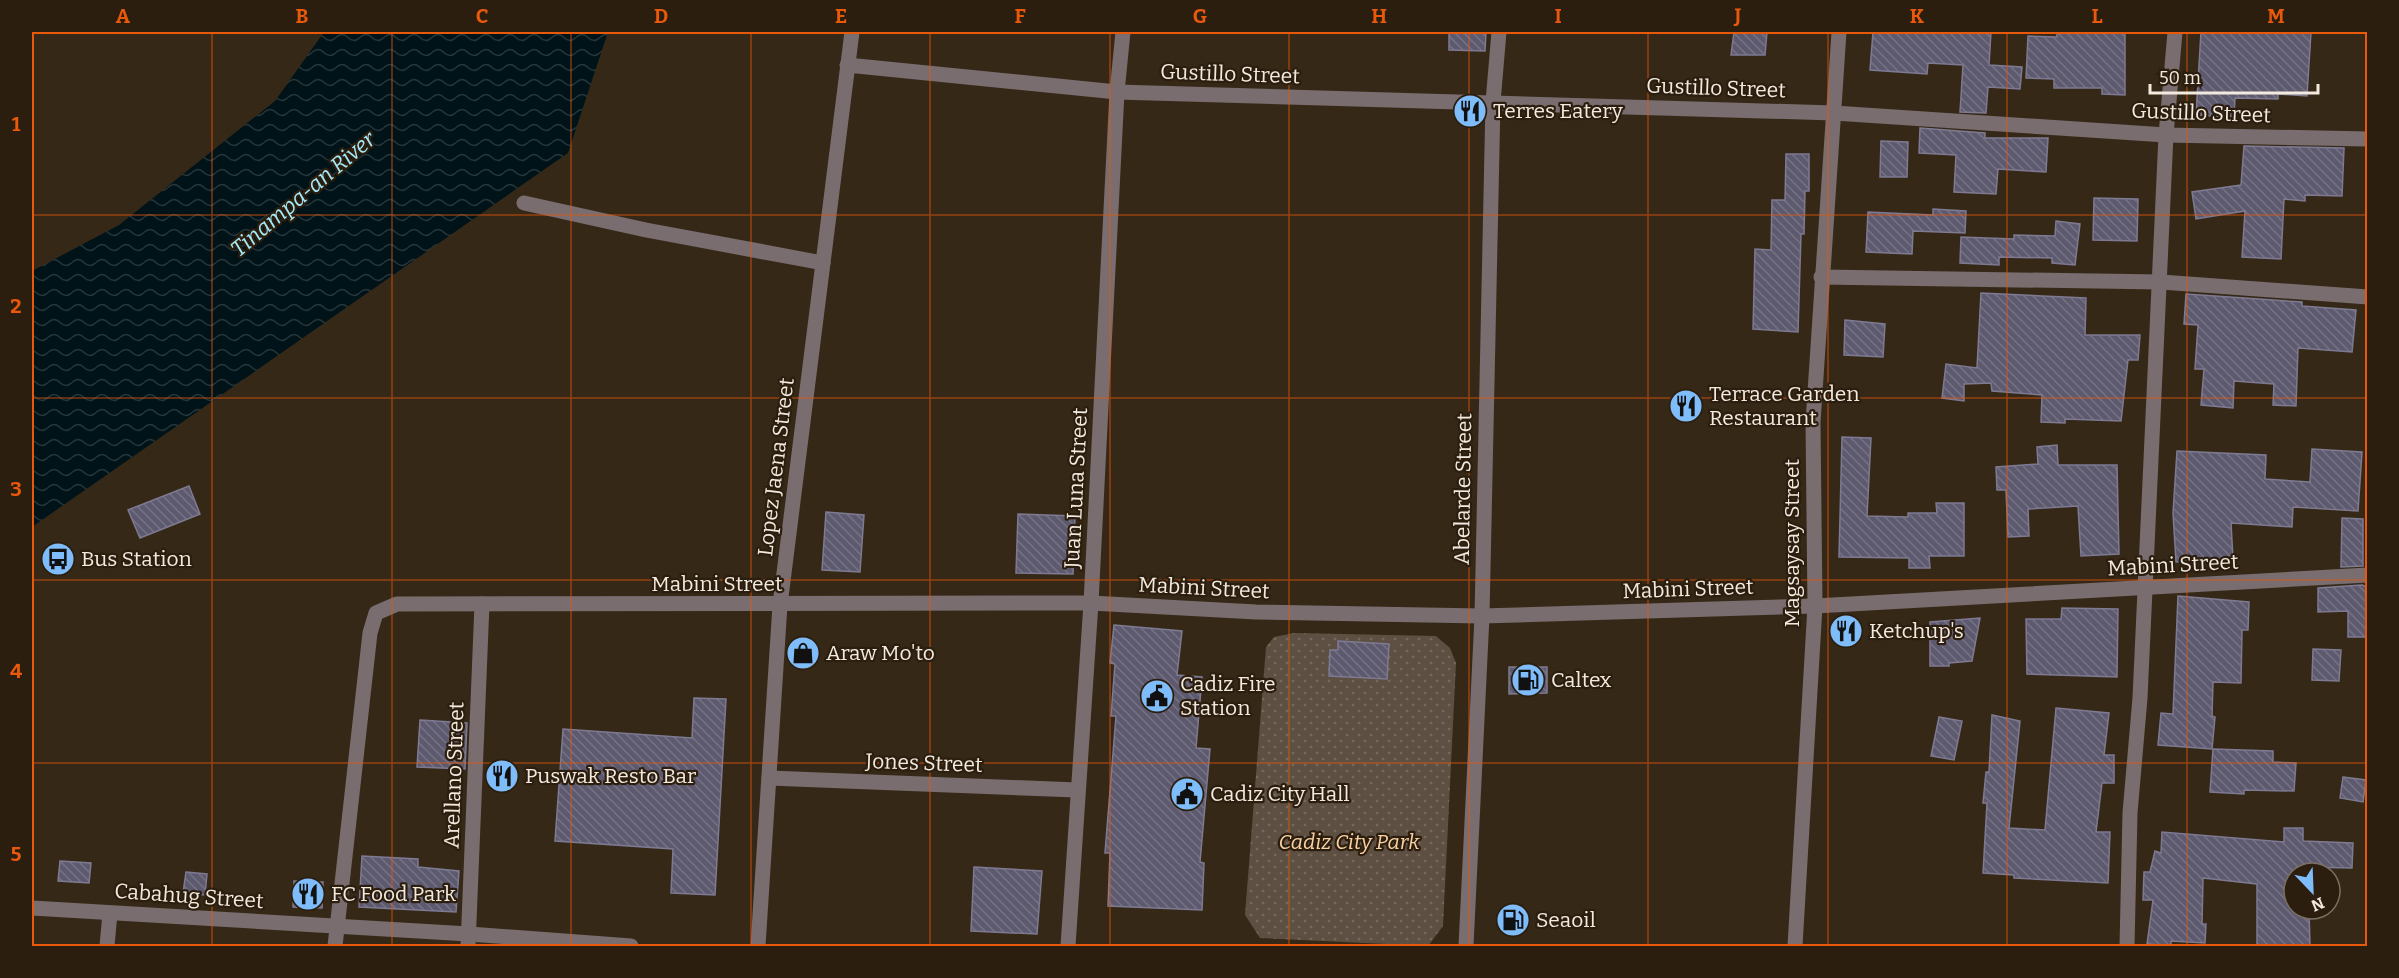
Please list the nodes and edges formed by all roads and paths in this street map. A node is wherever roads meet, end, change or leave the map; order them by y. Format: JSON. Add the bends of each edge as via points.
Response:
{"nodes":[{"id":1,"x":852,"y":32,"type":"edge"},
{"id":2,"x":1123,"y":32,"type":"edge"},
{"id":3,"x":1499,"y":32,"type":"edge"},
{"id":4,"x":1839,"y":32,"type":"edge"},
{"id":5,"x":2175,"y":32,"type":"edge"},
{"id":6,"x":847,"y":65,"type":"junction"},
{"id":7,"x":1117,"y":92,"type":"junction"},
{"id":8,"x":1493,"y":102,"type":"junction"},
{"id":9,"x":1834,"y":113,"type":"junction"},
{"id":10,"x":2166,"y":135,"type":"junction"},
{"id":11,"x":2367,"y":139,"type":"edge"},
{"id":12,"x":524,"y":203,"type":"dead end"},
{"id":13,"x":823,"y":263,"type":"junction"},
{"id":14,"x":1821,"y":277,"type":"junction"},
{"id":15,"x":2161,"y":282,"type":"junction"},
{"id":16,"x":2367,"y":297,"type":"edge"},
{"id":17,"x":2367,"y":575,"type":"edge"},
{"id":18,"x":2143,"y":588,"type":"junction"},
{"id":19,"x":1091,"y":603,"type":"junction"},
{"id":20,"x":482,"y":604,"type":"junction"},
{"id":21,"x":780,"y":605,"type":"junction"},
{"id":22,"x":1815,"y":606,"type":"junction"},
{"id":23,"x":1482,"y":616,"type":"junction"},
{"id":24,"x":769,"y":778,"type":"junction"},
{"id":25,"x":1077,"y":790,"type":"junction"},
{"id":26,"x":32,"y":908,"type":"edge"},
{"id":27,"x":110,"y":913,"type":"junction"},
{"id":28,"x":337,"y":927,"type":"junction"},
{"id":29,"x":468,"y":940,"type":"edge"},
{"id":30,"x":108,"y":946,"type":"edge"},
{"id":31,"x":335,"y":946,"type":"edge"},
{"id":32,"x":631,"y":946,"type":"edge"},
{"id":33,"x":758,"y":946,"type":"edge"},
{"id":34,"x":1068,"y":946,"type":"edge"},
{"id":35,"x":1466,"y":946,"type":"edge"},
{"id":36,"x":1795,"y":946,"type":"edge"},
{"id":37,"x":2127,"y":946,"type":"edge"}],
"edges":[{"from":1,"to":6,"type":"street","name":"Lopez Jaena Street"},
{"from":2,"to":7,"type":"street","name":"Juan Luna Street"},
{"from":3,"to":8,"type":"street","name":"Abelarde Street"},
{"from":4,"to":9,"type":"street","name":"Magsaysay Street"},
{"from":5,"to":10,"type":"street"},
{"from":6,"to":7,"type":"street","name":"Gustillo Street"},
{"from":6,"to":13,"type":"street","name":"Lopez Jaena Street"},
{"from":7,"to":8,"type":"street","name":"Gustillo Street"},
{"from":7,"to":19,"type":"street","name":"Juan Luna Street"},
{"from":8,"to":9,"type":"street","name":"Gustillo Street"},
{"from":8,"to":23,"type":"street","name":"Abelarde Street"},
{"from":9,"to":10,"type":"street","name":"Gustillo Street"},
{"from":9,"to":14,"type":"street","name":"Magsaysay Street"},
{"from":10,"to":11,"type":"street","name":"Gustillo Street"},
{"from":10,"to":15,"type":"street"},
{"from":12,"to":13,"type":"street"},
{"from":13,"to":21,"type":"street","name":"Lopez Jaena Street"},
{"from":14,"to":15,"type":"street"},
{"from":14,"to":22,"type":"street","name":"Magsaysay Street","via":[[1813,422]]},
{"from":15,"to":16,"type":"street"},
{"from":15,"to":18,"type":"street"},
{"from":17,"to":18,"type":"street","name":"Mabini Street"},
{"from":18,"to":22,"type":"street","name":"Mabini Street"},
{"from":18,"to":37,"type":"street"},
{"from":19,"to":21,"type":"street","name":"Mabini Street"},
{"from":19,"to":23,"type":"street","name":"Mabini Street","via":[[1256,612]]},
{"from":19,"to":25,"type":"street","name":"Juan Luna Street"},
{"from":20,"to":21,"type":"street","name":"Mabini Street"},
{"from":20,"to":28,"type":"street","name":"Mabini Street","via":[[397,604],[376,613],[370,633]]},
{"from":20,"to":29,"type":"street","name":"Arellano Street"},
{"from":21,"to":24,"type":"street","name":"Lopez Jaena Street"},
{"from":22,"to":23,"type":"street","name":"Mabini Street"},
{"from":22,"to":36,"type":"street","name":"Magsaysay Street"},
{"from":23,"to":35,"type":"street","name":"Abelarde Street"},
{"from":24,"to":25,"type":"street","name":"Jones Street"},
{"from":24,"to":33,"type":"street","name":"Lopez Jaena Street"},
{"from":25,"to":34,"type":"street","name":"Juan Luna Street"},
{"from":26,"to":27,"type":"street","name":"Cabahug Street"},
{"from":27,"to":28,"type":"street","name":"Cabahug Street"},
{"from":27,"to":30,"type":"street"},
{"from":28,"to":29,"type":"street","name":"Cabahug Street"},
{"from":28,"to":31,"type":"street","name":"Mabini Street"},
{"from":29,"to":32,"type":"street","name":"Cabahug Street"}]}
